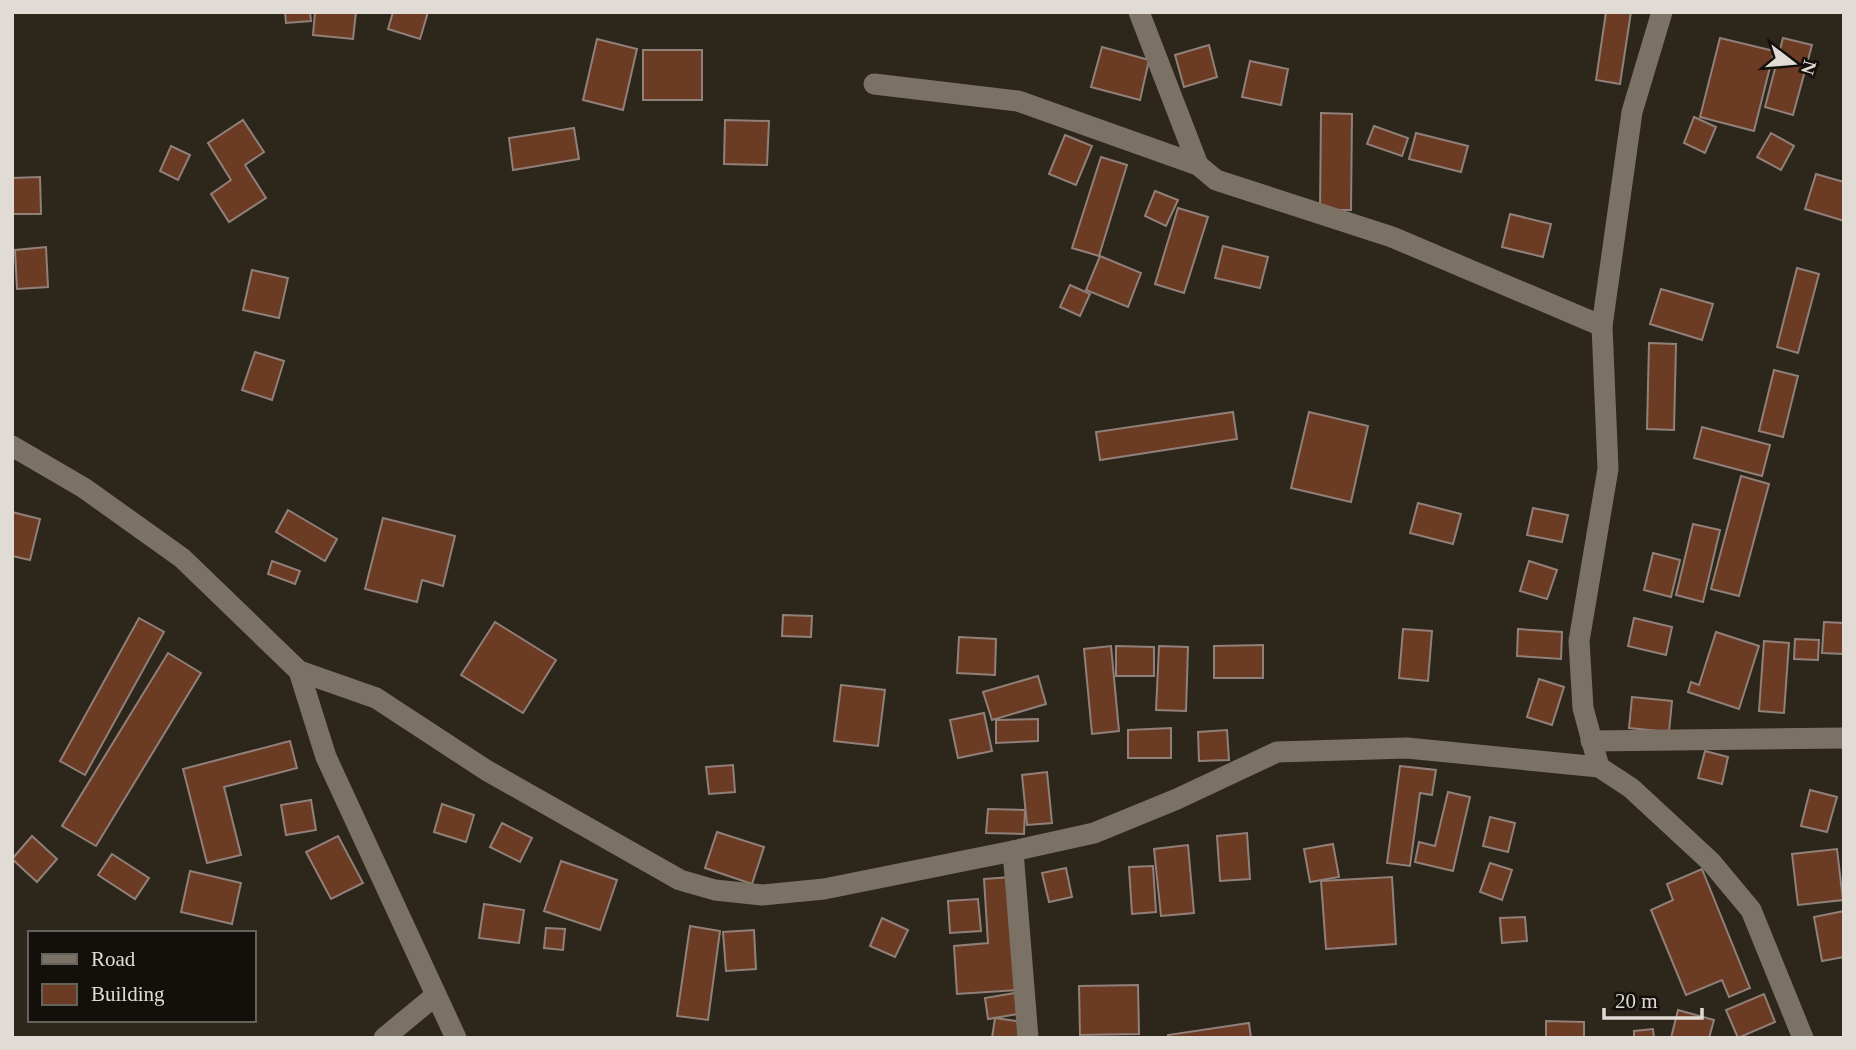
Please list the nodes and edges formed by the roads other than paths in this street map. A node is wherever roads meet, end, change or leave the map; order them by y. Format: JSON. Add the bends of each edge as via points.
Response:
{"nodes":[{"id":1,"x":1139,"y":12,"type":"edge"},
{"id":2,"x":1662,"y":12,"type":"edge"},
{"id":3,"x":874,"y":84,"type":"dead end"},
{"id":4,"x":1198,"y":165,"type":"junction"},
{"id":5,"x":1602,"y":326,"type":"junction"},
{"id":6,"x":12,"y":446,"type":"edge"},
{"id":7,"x":299,"y":671,"type":"junction"},
{"id":8,"x":1844,"y":738,"type":"edge"},
{"id":9,"x":1591,"y":741,"type":"junction"},
{"id":10,"x":1599,"y":767,"type":"junction"},
{"id":11,"x":1013,"y":851,"type":"junction"},
{"id":12,"x":436,"y":995,"type":"junction"},
{"id":13,"x":384,"y":1038,"type":"edge"},
{"id":14,"x":456,"y":1038,"type":"edge"},
{"id":15,"x":1028,"y":1038,"type":"edge"},
{"id":16,"x":1803,"y":1038,"type":"edge"}],
"edges":[{"from":1,"to":4,"type":"street"},
{"from":2,"to":5,"type":"street","via":[[1632,112]]},
{"from":3,"to":4,"type":"street","via":[[1018,101]]},
{"from":4,"to":5,"type":"street","via":[[1216,180],[1392,237]]},
{"from":5,"to":9,"type":"street","via":[[1608,469],[1579,641],[1583,708]]},
{"from":6,"to":7,"type":"street","via":[[84,488],[182,558]]},
{"from":7,"to":11,"type":"street","via":[[376,698],[486,770],[680,880],[715,890],[762,895],[824,889]]},
{"from":7,"to":12,"type":"street","via":[[326,757]]},
{"from":8,"to":9,"type":"street"},
{"from":9,"to":10,"type":"street"},
{"from":10,"to":11,"type":"street","via":[[1407,748],[1277,752],[1094,833]]},
{"from":10,"to":16,"type":"street","via":[[1631,788],[1711,862],[1751,910]]},
{"from":11,"to":15,"type":"street"},
{"from":12,"to":13,"type":"street"},
{"from":12,"to":14,"type":"street"}]}
